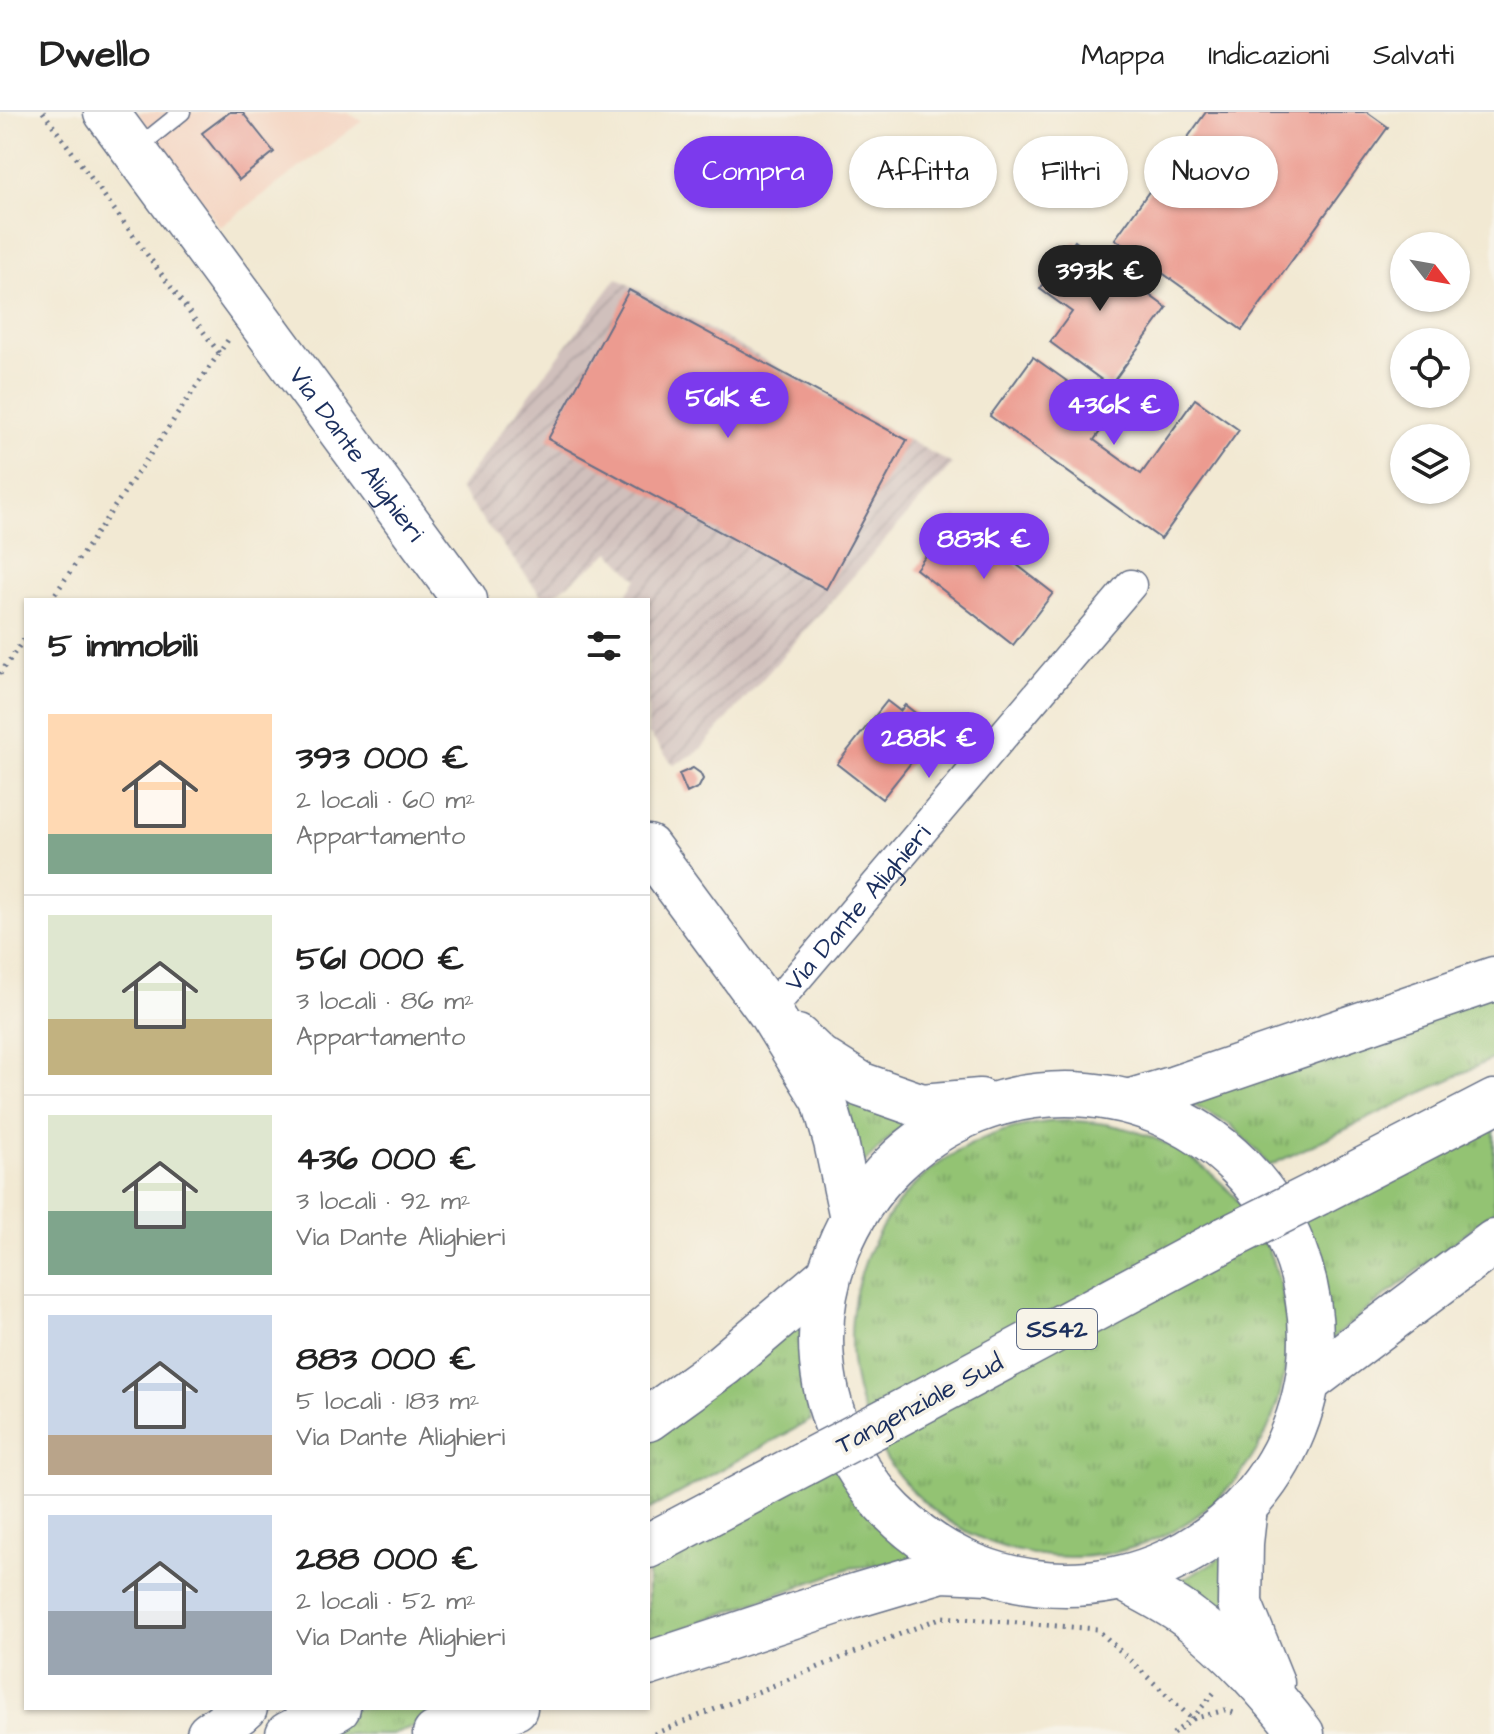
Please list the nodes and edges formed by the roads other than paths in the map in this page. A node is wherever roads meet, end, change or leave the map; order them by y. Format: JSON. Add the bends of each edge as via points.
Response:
{"nodes":[{"id":1,"x":106,"y":112,"type":"edge"},
{"id":2,"x":182,"y":112,"type":"edge"},
{"id":3,"x":135,"y":150,"type":"junction"},
{"id":4,"x":1131,"y":585,"type":"dead end"},
{"id":5,"x":464,"y":598,"type":"edge"},
{"id":6,"x":650,"y":850,"type":"edge"},
{"id":7,"x":1494,"y":979,"type":"edge"},
{"id":8,"x":769,"y":1011,"type":"junction"},
{"id":9,"x":1009,"y":1099,"type":"junction"},
{"id":10,"x":1131,"y":1101,"type":"junction"},
{"id":11,"x":1494,"y":1102,"type":"edge"},
{"id":12,"x":852,"y":1218,"type":"junction"},
{"id":13,"x":1494,"y":1242,"type":"edge"},
{"id":14,"x":828,"y":1276,"type":"junction"},
{"id":15,"x":1308,"y":1382,"type":"junction"},
{"id":16,"x":650,"y":1418,"type":"edge"},
{"id":17,"x":1245,"y":1507,"type":"junction"},
{"id":18,"x":650,"y":1545,"type":"edge"},
{"id":19,"x":988,"y":1572,"type":"junction"},
{"id":20,"x":1122,"y":1578,"type":"junction"},
{"id":21,"x":650,"y":1663,"type":"edge"},
{"id":22,"x":242,"y":1710,"type":"edge"},
{"id":23,"x":334,"y":1710,"type":"edge"},
{"id":24,"x":509,"y":1710,"type":"edge"},
{"id":25,"x":1294,"y":1724,"type":"edge"},
{"id":26,"x":209,"y":1734,"type":"edge"},
{"id":27,"x":288,"y":1734,"type":"edge"},
{"id":28,"x":435,"y":1734,"type":"edge"}],
"edges":[{"from":1,"to":3,"type":"main road","name":"Via Dante Alighieri"},
{"from":2,"to":3,"type":"lane"},
{"from":3,"to":5,"type":"main road","name":"Via Dante Alighieri"},
{"from":4,"to":8,"type":"street","name":"Via Dante Alighieri"},
{"from":6,"to":8,"type":"main road","name":"Via Dante Alighieri"},
{"from":7,"to":10,"type":"main road"},
{"from":8,"to":9,"type":"main road","name":"Via Dante Alighieri","via":[[819,1058],[862,1085],[922,1106]]},
{"from":8,"to":12,"type":"main road","name":"Via Dante Alighieri","via":[[824,1100]]},
{"from":9,"to":10,"type":"main road","via":[[1070,1092]]},
{"from":9,"to":12,"type":"main road","via":[[946,1124],[893,1165]]},
{"from":10,"to":15,"type":"main road","via":[[1197,1130],[1253,1177],[1292,1239],[1311,1309]]},
{"from":11,"to":18,"type":"main road","name":"Tangenziale Sud","number":"SS42","bridge":true},
{"from":12,"to":14,"type":"main road"},
{"from":13,"to":15,"type":"main road"},
{"from":14,"to":16,"type":"main road","via":[[723,1365]]},
{"from":14,"to":19,"type":"main road","via":[[820,1350],[834,1422],[869,1487],[922,1539]]},
{"from":15,"to":17,"type":"main road","via":[[1295,1428],[1274,1470]]},
{"from":17,"to":20,"type":"main road","via":[[1189,1552]]},
{"from":17,"to":25,"type":"main road","via":[[1240,1604],[1263,1665]]},
{"from":19,"to":20,"type":"main road","via":[[1055,1585]]},
{"from":19,"to":21,"type":"main road","via":[[942,1570]]},
{"from":20,"to":25,"type":"main road","via":[[1189,1617],[1222,1644]]},
{"from":22,"to":26,"type":"main road"},
{"from":23,"to":27,"type":"main road"},
{"from":24,"to":28,"type":"main road"}]}
